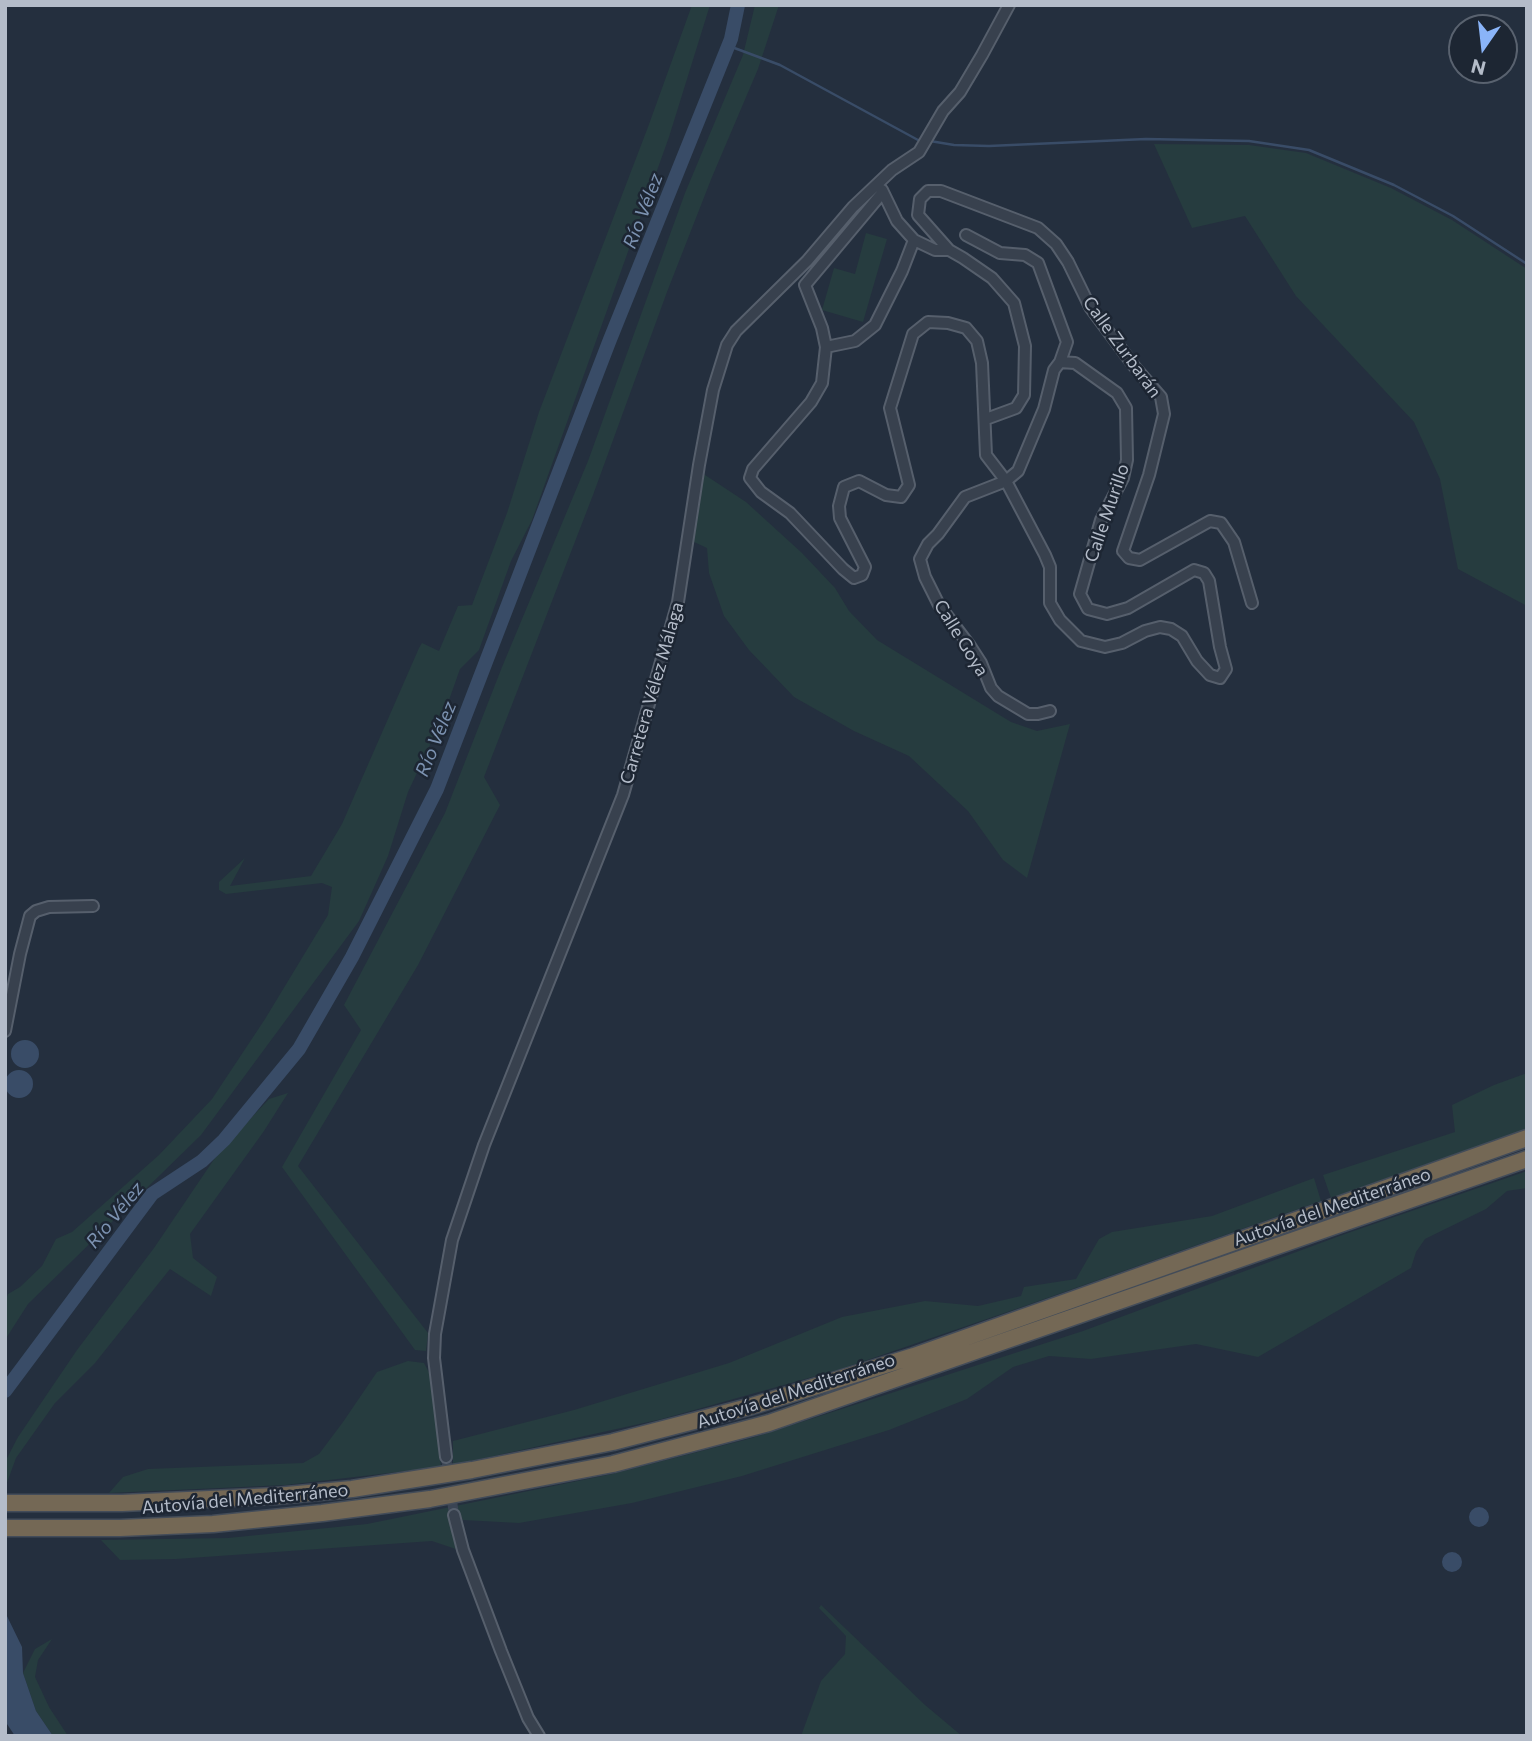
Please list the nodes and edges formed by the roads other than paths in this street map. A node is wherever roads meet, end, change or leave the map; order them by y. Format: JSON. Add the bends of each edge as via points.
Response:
{"nodes":[{"id":1,"x":1009,"y":5,"type":"edge"},
{"id":2,"x":880,"y":188,"type":"junction"},
{"id":3,"x":966,"y":235,"type":"dead end"},
{"id":4,"x":914,"y":240,"type":"junction"},
{"id":5,"x":949,"y":250,"type":"junction"},
{"id":6,"x":826,"y":347,"type":"junction"},
{"id":7,"x":1060,"y":362,"type":"junction"},
{"id":8,"x":986,"y":419,"type":"junction"},
{"id":9,"x":1006,"y":481,"type":"junction"},
{"id":10,"x":1252,"y":603,"type":"dead end"},
{"id":11,"x":1050,"y":710,"type":"dead end"},
{"id":12,"x":93,"y":906,"type":"dead end"},
{"id":13,"x":5,"y":1031,"type":"edge"},
{"id":14,"x":1527,"y":1138,"type":"edge"},
{"id":15,"x":1527,"y":1159,"type":"edge"},
{"id":16,"x":446,"y":1457,"type":"tunnel mouth"},
{"id":17,"x":5,"y":1503,"type":"edge"},
{"id":18,"x":454,"y":1516,"type":"tunnel mouth"},
{"id":19,"x":5,"y":1528,"type":"edge"},
{"id":20,"x":539,"y":1736,"type":"edge"}],
"edges":[{"from":1,"to":2,"type":"street","name":"Carretera Vélez Málaga","via":[[960,92],[919,152]]},
{"from":2,"to":4,"type":"street","via":[[897,222]]},
{"from":2,"to":6,"type":"street","via":[[805,285]]},
{"from":2,"to":16,"type":"street","name":"Carretera Vélez Málaga","via":[[853,206],[807,261],[736,331],[721,362],[696,480],[678,602],[623,795],[484,1145],[452,1240],[434,1357]]},
{"from":3,"to":7,"type":"street","via":[[1000,253],[1025,255],[1038,263],[1068,342]]},
{"from":4,"to":5,"type":"street","name":"Calle Zurbarán","via":[[935,250]]},
{"from":4,"to":6,"type":"street","via":[[875,325],[855,341]]},
{"from":5,"to":8,"type":"street","name":"Calle Zurbarán","via":[[992,278],[1014,303],[1021,327],[1024,395],[1016,408]]},
{"from":5,"to":10,"type":"street","name":"Calle Zurbarán","via":[[918,215],[920,199],[928,191],[941,191],[1038,228],[1056,244],[1090,307],[1161,397],[1164,414],[1149,475],[1123,551],[1140,560],[1210,521],[1221,523],[1234,542]]},
{"from":6,"to":8,"type":"street","via":[[822,383],[811,402],[750,478],[854,578],[862,575],[865,567],[840,518],[844,487],[859,481],[901,497],[909,485],[890,408],[913,334],[928,322],[966,328],[977,341]]},
{"from":7,"to":9,"type":"street","via":[[1018,471]]},
{"from":7,"to":9,"type":"street","name":"Calle Murillo","via":[[1086,370],[1117,393],[1126,408],[1127,460],[1101,520],[1080,594],[1088,609],[1107,614],[1128,608],[1194,570],[1204,573],[1226,669],[1220,678],[1197,662],[1182,636],[1171,629],[1145,631],[1105,647],[1081,640],[1050,603],[1050,567]]},
{"from":8,"to":9,"type":"street","via":[[986,455]]},
{"from":9,"to":11,"type":"street","name":"Calle Goya","via":[[965,497],[920,559],[939,606],[981,663],[991,688],[1028,714]]},
{"from":12,"to":13,"type":"street","via":[[49,907],[30,916]]},
{"from":14,"to":17,"type":"highway","name":"Autovía del Mediterráneo","via":[[914,1356],[739,1410],[613,1442],[352,1489],[122,1503]]},
{"from":15,"to":19,"type":"highway","name":"Autovía del Mediterráneo","via":[[769,1423],[613,1464],[430,1499],[227,1523]]},
{"from":18,"to":20,"type":"street","via":[[501,1651]]}]}
